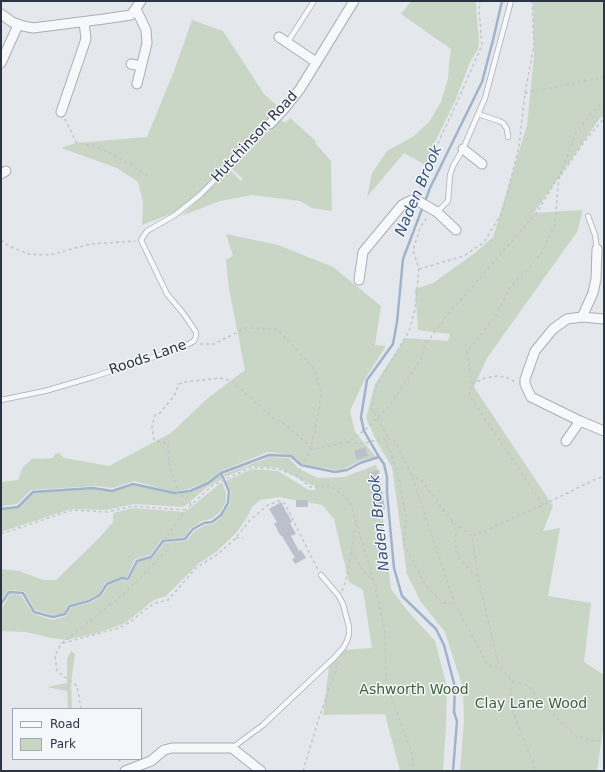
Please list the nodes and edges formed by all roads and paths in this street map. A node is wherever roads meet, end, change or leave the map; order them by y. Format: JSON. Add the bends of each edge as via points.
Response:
{"nodes":[{"id":1,"x":314,"y":1,"type":"edge"},
{"id":2,"x":354,"y":1,"type":"edge"},
{"id":3,"x":480,"y":1,"type":"edge"},
{"id":4,"x":512,"y":1,"type":"edge"},
{"id":5,"x":532,"y":1,"type":"edge"},
{"id":6,"x":138,"y":5,"type":"edge"},
{"id":7,"x":1,"y":14,"type":"edge"},
{"id":8,"x":84,"y":22,"type":"junction"},
{"id":9,"x":18,"y":25,"type":"junction"},
{"id":10,"x":279,"y":37,"type":"dead end"},
{"id":11,"x":288,"y":43,"type":"junction"},
{"id":12,"x":316,"y":62,"type":"junction"},
{"id":13,"x":1,"y":63,"type":"edge"},
{"id":14,"x":131,"y":64,"type":"dead end"},
{"id":15,"x":141,"y":66,"type":"junction"},
{"id":16,"x":604,"y":77,"type":"edge"},
{"id":17,"x":137,"y":84,"type":"dead end"},
{"id":18,"x":525,"y":93,"type":"junction"},
{"id":19,"x":604,"y":102,"type":"edge"},
{"id":20,"x":61,"y":107,"type":"joint"},
{"id":21,"x":478,"y":114,"type":"junction"},
{"id":22,"x":604,"y":118,"type":"edge"},
{"id":23,"x":270,"y":124,"type":"joint"},
{"id":24,"x":508,"y":137,"type":"dead end"},
{"id":25,"x":463,"y":149,"type":"junction"},
{"id":26,"x":482,"y":164,"type":"dead end"},
{"id":27,"x":561,"y":173,"type":"junction"},
{"id":28,"x":150,"y":177,"type":"dead end"},
{"id":29,"x":415,"y":200,"type":"junction"},
{"id":30,"x":432,"y":209,"type":"junction"},
{"id":31,"x":588,"y":216,"type":"dead end"},
{"id":32,"x":456,"y":230,"type":"dead end"},
{"id":33,"x":1,"y":240,"type":"edge"},
{"id":34,"x":141,"y":240,"type":"junction"},
{"id":35,"x":597,"y":249,"type":"joint"},
{"id":36,"x":420,"y":269,"type":"junction"},
{"id":37,"x":359,"y":280,"type":"dead end"},
{"id":38,"x":582,"y":316,"type":"junction"},
{"id":39,"x":604,"y":319,"type":"edge"},
{"id":40,"x":194,"y":341,"type":"junction"},
{"id":41,"x":472,"y":384,"type":"junction"},
{"id":42,"x":525,"y":384,"type":"junction"},
{"id":43,"x":1,"y":400,"type":"edge"},
{"id":44,"x":377,"y":418,"type":"junction"},
{"id":45,"x":580,"y":421,"type":"junction"},
{"id":46,"x":604,"y":431,"type":"edge"},
{"id":47,"x":387,"y":438,"type":"junction"},
{"id":48,"x":566,"y":441,"type":"dead end"},
{"id":49,"x":348,"y":442,"type":"junction"},
{"id":50,"x":311,"y":447,"type":"junction"},
{"id":51,"x":310,"y":450,"type":"junction"},
{"id":52,"x":298,"y":474,"type":"junction"},
{"id":53,"x":411,"y":474,"type":"junction"},
{"id":54,"x":604,"y":476,"type":"edge"},
{"id":55,"x":190,"y":505,"type":"junction"},
{"id":56,"x":543,"y":505,"type":"junction"},
{"id":57,"x":185,"y":510,"type":"junction"},
{"id":58,"x":356,"y":521,"type":"junction"},
{"id":59,"x":452,"y":521,"type":"junction"},
{"id":60,"x":1,"y":534,"type":"edge"},
{"id":61,"x":472,"y":536,"type":"junction"},
{"id":62,"x":236,"y":538,"type":"junction"},
{"id":63,"x":243,"y":538,"type":"dead end"},
{"id":64,"x":351,"y":552,"type":"junction"},
{"id":65,"x":321,"y":575,"type":"joint"},
{"id":66,"x":478,"y":578,"type":"junction"},
{"id":67,"x":374,"y":582,"type":"junction"},
{"id":68,"x":340,"y":599,"type":"junction"},
{"id":69,"x":455,"y":604,"type":"junction"},
{"id":70,"x":61,"y":644,"type":"junction"},
{"id":71,"x":343,"y":648,"type":"junction"},
{"id":72,"x":499,"y":668,"type":"junction"},
{"id":73,"x":513,"y":681,"type":"junction"},
{"id":74,"x":81,"y":708,"type":"edge"},
{"id":75,"x":604,"y":742,"type":"edge"},
{"id":76,"x":232,"y":748,"type":"junction"},
{"id":77,"x":125,"y":771,"type":"edge"},
{"id":78,"x":261,"y":771,"type":"edge"},
{"id":79,"x":303,"y":771,"type":"edge"},
{"id":80,"x":413,"y":771,"type":"edge"},
{"id":81,"x":536,"y":771,"type":"edge"}],
"edges":[{"from":1,"to":11,"type":"lane"},
{"from":2,"to":12,"type":"street","name":"Hutchinson Road"},
{"from":3,"to":29,"type":"path","via":[[482,45]]},
{"from":4,"to":21,"type":"lane","via":[[485,98]]},
{"from":5,"to":18,"type":"path","via":[[534,45]]},
{"from":6,"to":8,"type":"street","via":[[131,15]]},
{"from":6,"to":15,"type":"street","via":[[148,43]]},
{"from":7,"to":9,"type":"street"},
{"from":8,"to":9,"type":"street","via":[[33,28]]},
{"from":8,"to":20,"type":"street","via":[[86,39]]},
{"from":9,"to":13,"type":"street"},
{"from":10,"to":11,"type":"street"},
{"from":11,"to":12,"type":"street"},
{"from":12,"to":23,"type":"street","name":"Hutchinson Road","via":[[300,89]]},
{"from":14,"to":15,"type":"street"},
{"from":15,"to":17,"type":"street"},
{"from":16,"to":18,"type":"path"},
{"from":18,"to":36,"type":"path","via":[[519,147],[502,214],[484,242],[464,256]]},
{"from":19,"to":27,"type":"path","via":[[576,133]]},
{"from":20,"to":28,"type":"path","via":[[76,142],[116,156]]},
{"from":21,"to":24,"type":"lane","via":[[503,123]]},
{"from":21,"to":25,"type":"lane"},
{"from":22,"to":27,"type":"path"},
{"from":23,"to":34,"type":"lane","name":"Hutchinson Road","via":[[200,195],[175,215],[147,231]]},
{"from":25,"to":26,"type":"street"},
{"from":25,"to":30,"type":"lane","via":[[450,175],[448,201]]},
{"from":27,"to":41,"type":"path","via":[[555,225],[541,254],[509,289],[497,314],[467,352]]},
{"from":27,"to":44,"type":"path","via":[[538,211],[446,316],[425,345],[423,356],[390,405]]},
{"from":29,"to":30,"type":"street"},
{"from":29,"to":37,"type":"street","via":[[402,205],[363,252]]},
{"from":30,"to":32,"type":"street"},
{"from":30,"to":36,"type":"path","via":[[420,228],[413,250]]},
{"from":31,"to":35,"type":"lane"},
{"from":33,"to":34,"type":"path","via":[[28,254],[49,255],[91,244]]},
{"from":34,"to":40,"type":"lane","name":"Roods Lane","via":[[167,294],[196,332]]},
{"from":35,"to":38,"type":"street","via":[[594,293]]},
{"from":36,"to":44,"type":"path","via":[[415,310],[409,331],[375,389],[372,409]]},
{"from":38,"to":39,"type":"street"},
{"from":38,"to":42,"type":"street","via":[[567,319],[553,329],[535,351]]},
{"from":40,"to":43,"type":"lane","name":"Roods Lane","via":[[181,348],[92,377],[45,391]]},
{"from":40,"to":50,"type":"path","via":[[201,345],[214,344],[246,328],[277,329],[313,367],[321,391]]},
{"from":41,"to":42,"type":"path","via":[[496,376]]},
{"from":41,"to":56,"type":"path","via":[[469,395]]},
{"from":42,"to":45,"type":"street","via":[[531,397]]},
{"from":44,"to":47,"type":"path"},
{"from":44,"to":49,"type":"path"},
{"from":45,"to":46,"type":"street"},
{"from":45,"to":48,"type":"street"},
{"from":47,"to":49,"type":"path","via":[[363,444]]},
{"from":47,"to":53,"type":"path","via":[[395,441]]},
{"from":47,"to":69,"type":"path","via":[[397,470],[406,517],[404,544],[426,586],[443,603]]},
{"from":49,"to":51,"type":"path"},
{"from":50,"to":51,"type":"path"},
{"from":50,"to":55,"type":"path","via":[[232,382],[220,378],[179,384],[174,396],[160,413],[155,415],[152,427],[154,440],[168,444],[169,465],[178,494],[188,498]]},
{"from":51,"to":52,"type":"path"},
{"from":52,"to":55,"type":"path","via":[[252,467],[213,485]]},
{"from":52,"to":58,"type":"path","via":[[310,487],[331,486],[350,501]]},
{"from":53,"to":59,"type":"path","via":[[422,481]]},
{"from":53,"to":69,"type":"path"},
{"from":54,"to":56,"type":"path"},
{"from":55,"to":57,"type":"path"},
{"from":56,"to":61,"type":"path"},
{"from":57,"to":60,"type":"path","via":[[133,506],[107,512],[72,510]]},
{"from":57,"to":70,"type":"path","via":[[166,538],[167,550],[126,592]]},
{"from":58,"to":64,"type":"path"},
{"from":58,"to":67,"type":"path"},
{"from":59,"to":61,"type":"path"},
{"from":59,"to":66,"type":"path","via":[[460,559]]},
{"from":61,"to":66,"type":"path"},
{"from":62,"to":63,"type":"path"},
{"from":62,"to":65,"type":"path","via":[[250,520],[268,505],[280,501],[285,504]]},
{"from":62,"to":70,"type":"path","via":[[196,568],[168,600],[155,603],[119,628]]},
{"from":64,"to":67,"type":"path","via":[[362,570]]},
{"from":64,"to":68,"type":"path"},
{"from":65,"to":68,"type":"lane"},
{"from":66,"to":72,"type":"path"},
{"from":67,"to":80,"type":"path","via":[[385,632],[386,682],[413,756]]},
{"from":68,"to":71,"type":"lane","via":[[349,627]]},
{"from":69,"to":72,"type":"path","via":[[488,664]]},
{"from":70,"to":74,"type":"path","via":[[55,656],[58,671],[77,686]]},
{"from":71,"to":76,"type":"lane","via":[[263,725]]},
{"from":71,"to":79,"type":"path"},
{"from":72,"to":73,"type":"path"},
{"from":73,"to":75,"type":"path","via":[[529,686],[538,700],[577,737]]},
{"from":73,"to":81,"type":"path","via":[[509,702]]},
{"from":76,"to":77,"type":"street","via":[[172,748],[164,750],[151,761]]},
{"from":76,"to":78,"type":"street"}]}
